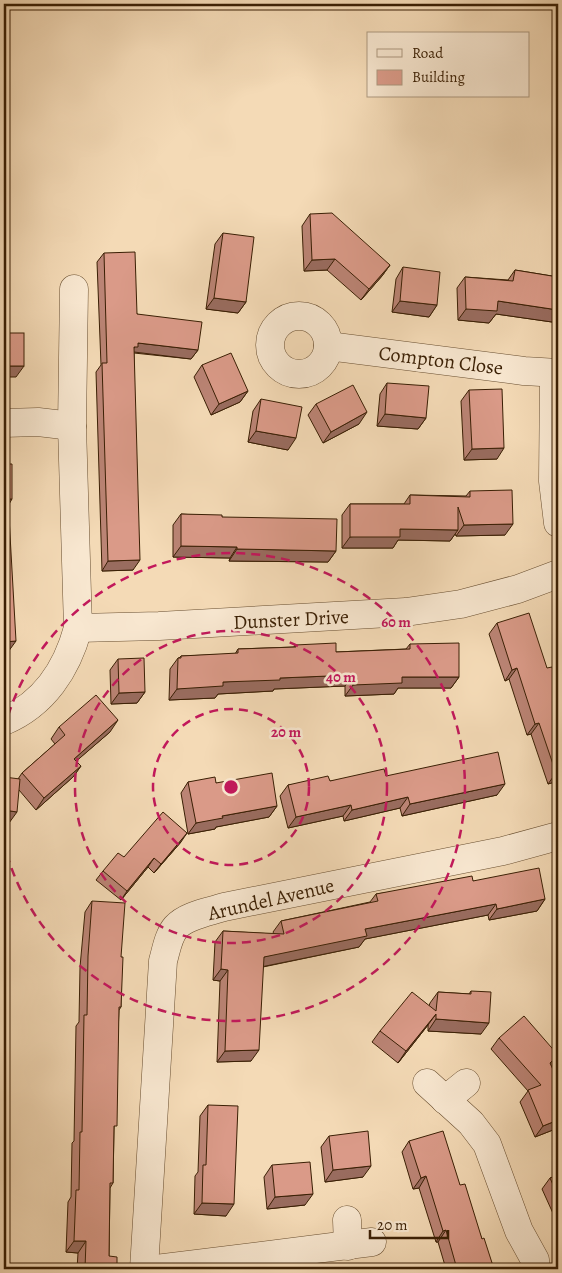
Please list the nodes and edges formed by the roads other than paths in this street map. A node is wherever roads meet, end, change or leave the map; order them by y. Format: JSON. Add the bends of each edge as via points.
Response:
{"nodes":[{"id":1,"x":74,"y":289,"type":"dead end"},
{"id":2,"x":328,"y":346,"type":"dead end"},
{"id":3,"x":556,"y":373,"type":"edge"},
{"id":4,"x":4,"y":422,"type":"edge"},
{"id":5,"x":72,"y":426,"type":"junction"},
{"id":6,"x":558,"y":523,"type":"edge"},
{"id":7,"x":558,"y":574,"type":"edge"},
{"id":8,"x":78,"y":628,"type":"junction"},
{"id":9,"x":4,"y":721,"type":"edge"},
{"id":10,"x":558,"y":836,"type":"edge"},
{"id":11,"x":466,"y":1084,"type":"dead end"},
{"id":12,"x":356,"y":1236,"type":"dead end"},
{"id":13,"x":144,"y":1269,"type":"edge"},
{"id":14,"x":156,"y":1269,"type":"edge"},
{"id":15,"x":536,"y":1269,"type":"edge"}],
"edges":[{"from":1,"to":5,"type":"street"},
{"from":2,"to":3,"type":"street","name":"Compton Close"},
{"from":3,"to":6,"type":"street","name":"Compton Close","via":[[552,481]]},
{"from":4,"to":5,"type":"street"},
{"from":5,"to":8,"type":"street"},
{"from":7,"to":8,"type":"street","name":"Dunster Drive","via":[[518,589],[406,612]]},
{"from":8,"to":9,"type":"street","via":[[72,650],[59,675],[43,695],[17,716]]},
{"from":10,"to":13,"type":"street","name":"Arundel Avenue","via":[[503,851],[224,907],[191,918],[176,928],[163,961]]},
{"from":11,"to":15,"type":"street","via":[[436,1092],[471,1123],[487,1144]]},
{"from":12,"to":14,"type":"street"}]}
